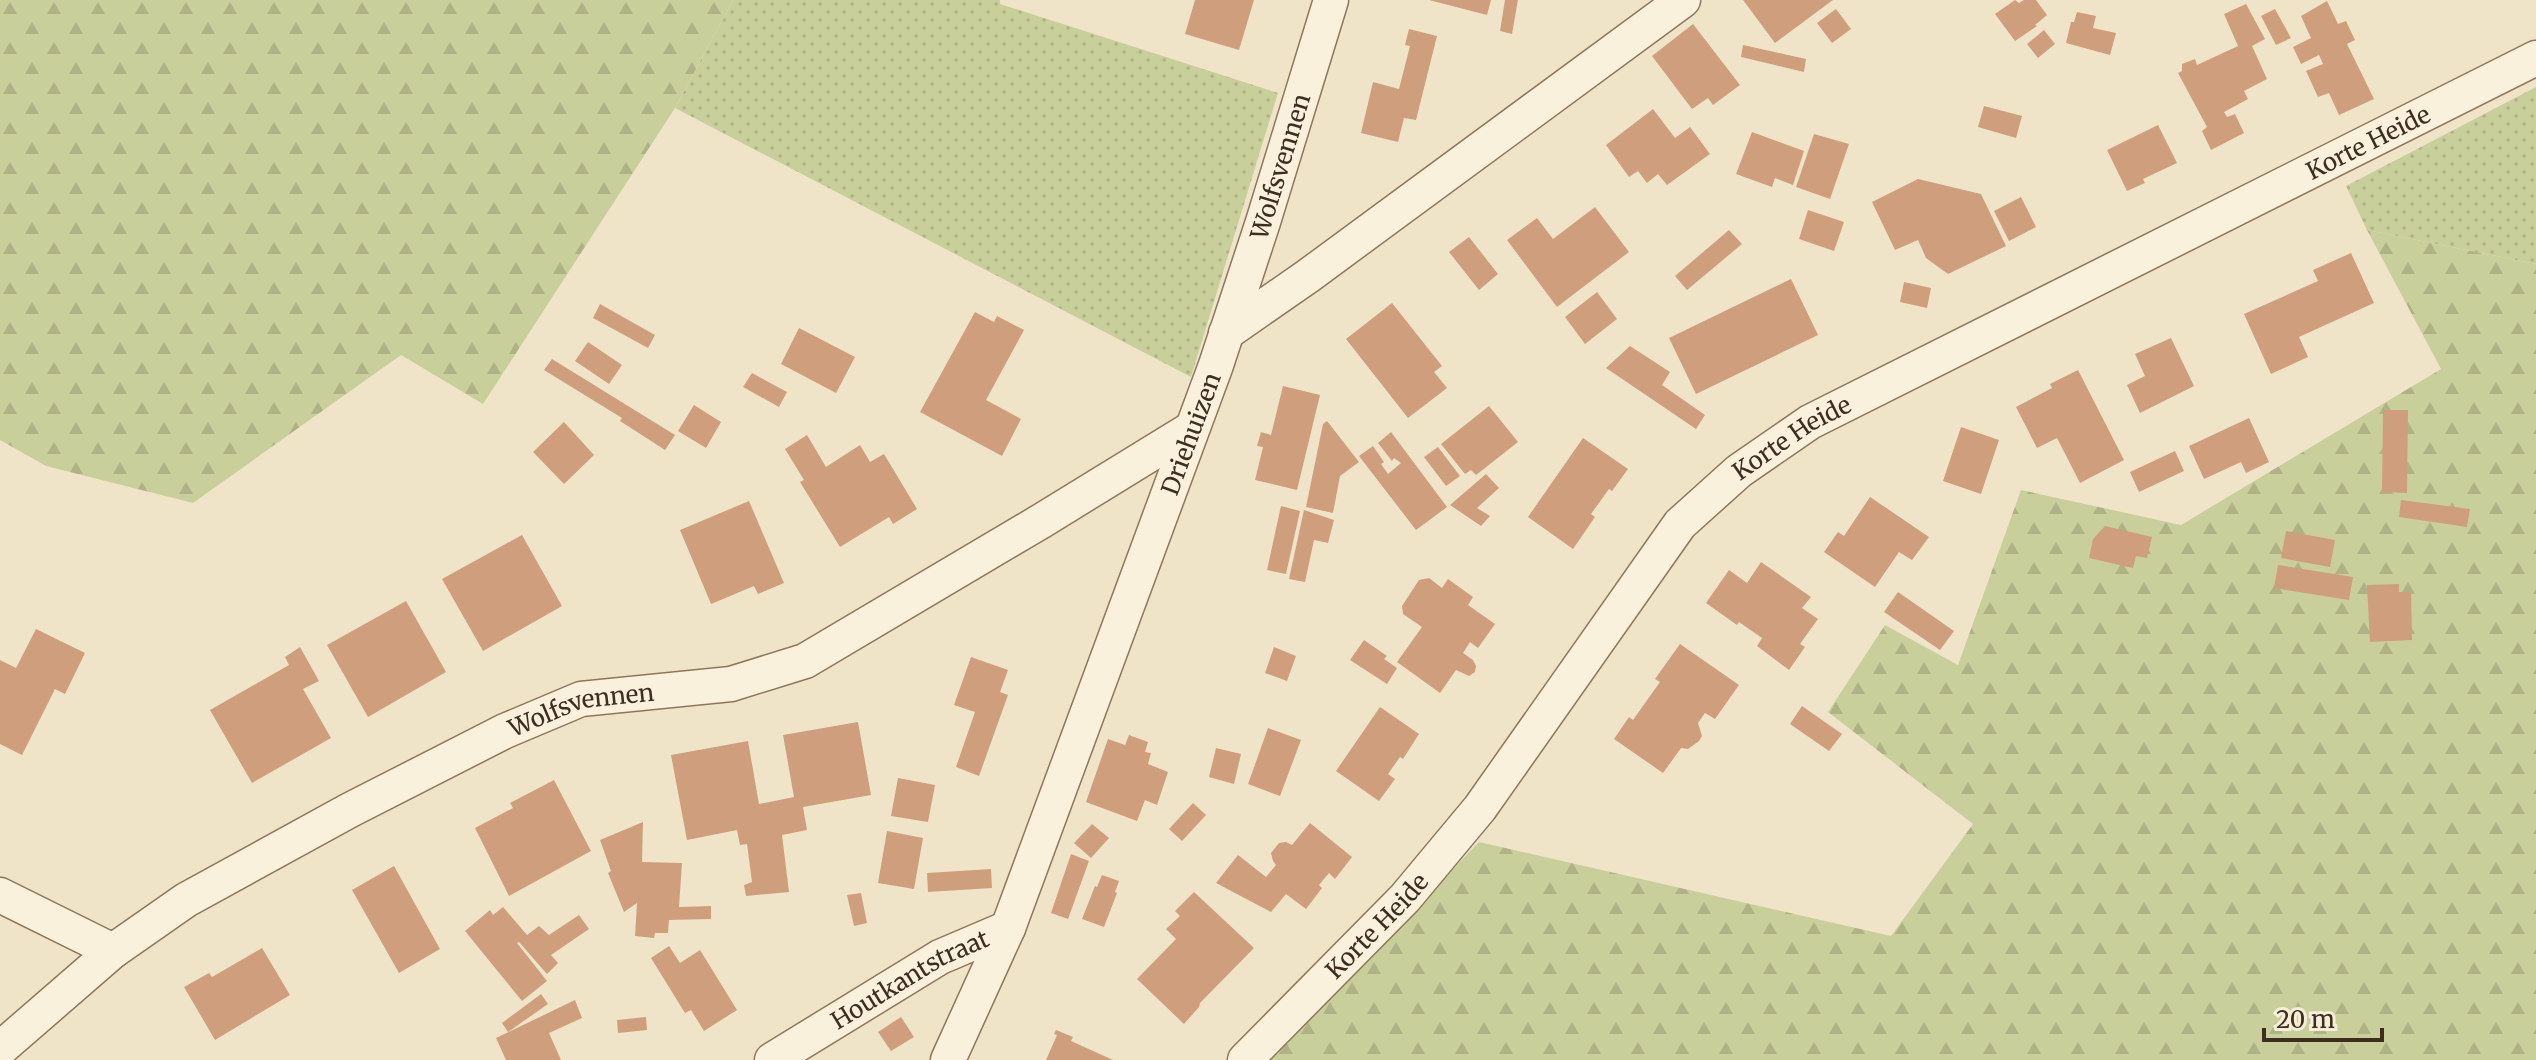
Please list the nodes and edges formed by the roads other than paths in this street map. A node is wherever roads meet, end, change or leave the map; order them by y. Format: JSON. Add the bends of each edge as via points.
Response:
{"nodes":[{"id":1,"x":1331,"y":0,"type":"edge"},
{"id":2,"x":1683,"y":0,"type":"edge"},
{"id":3,"x":2536,"y":58,"type":"edge"},
{"id":4,"x":1226,"y":333,"type":"junction"},
{"id":5,"x":1191,"y":429,"type":"junction"},
{"id":6,"x":0,"y":895,"type":"edge"},
{"id":7,"x":1008,"y":928,"type":"junction"},
{"id":8,"x":113,"y":951,"type":"junction"},
{"id":9,"x":0,"y":1049,"type":"edge"},
{"id":10,"x":772,"y":1060,"type":"edge"},
{"id":11,"x":948,"y":1060,"type":"edge"},
{"id":12,"x":1245,"y":1060,"type":"edge"}],
"edges":[{"from":1,"to":4,"type":"street","name":"Wolfsvennen"},
{"from":2,"to":4,"type":"street"},
{"from":3,"to":12,"type":"street","name":"Korte Heide","via":[[1810,422],[1739,471],[1680,524],[1449,846],[1405,898]]},
{"from":4,"to":5,"type":"street","name":"Driehuizen"},
{"from":5,"to":7,"type":"street","name":"Driehuizen"},
{"from":5,"to":8,"type":"street","name":"Wolfsvennen","via":[[805,661],[731,684],[581,699],[350,810],[186,900]]},
{"from":6,"to":8,"type":"street"},
{"from":7,"to":10,"type":"street","name":"Houtkantstraat","via":[[940,957]]},
{"from":7,"to":11,"type":"street","name":"Driehuizen"},
{"from":8,"to":9,"type":"street","name":"Wolfsvennen"}]}
